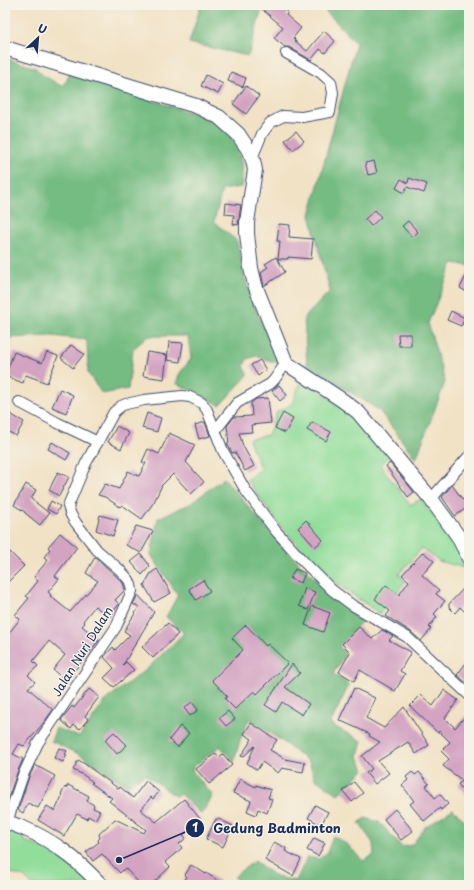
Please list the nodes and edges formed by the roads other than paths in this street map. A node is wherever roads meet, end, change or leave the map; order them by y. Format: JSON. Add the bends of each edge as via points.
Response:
{"nodes":[{"id":1,"x":5,"y":48,"type":"edge"},
{"id":2,"x":286,"y":53,"type":"dead end"},
{"id":3,"x":252,"y":158,"type":"junction"},
{"id":4,"x":286,"y":363,"type":"junction"},
{"id":5,"x":19,"y":402,"type":"dead end"},
{"id":6,"x":215,"y":431,"type":"junction"},
{"id":7,"x":98,"y":442,"type":"junction"},
{"id":8,"x":469,"y":456,"type":"edge"},
{"id":9,"x":431,"y":499,"type":"junction"},
{"id":10,"x":469,"y":558,"type":"edge"},
{"id":11,"x":469,"y":695,"type":"edge"},
{"id":12,"x":6,"y":822,"type":"edge"},
{"id":13,"x":101,"y":885,"type":"edge"}],
"edges":[{"from":1,"to":3,"type":"main road","via":[[210,111],[238,134]]},
{"from":2,"to":3,"type":"street","via":[[332,82],[330,112],[302,117],[283,116],[270,123],[262,134]]},
{"from":3,"to":4,"type":"main road","via":[[255,170],[247,222],[251,268],[255,285]]},
{"from":4,"to":6,"type":"street","via":[[270,384],[237,403]]},
{"from":4,"to":9,"type":"main road","via":[[358,412]]},
{"from":5,"to":7,"type":"street"},
{"from":6,"to":7,"type":"street","name":"Jalan Nuri Dalam","via":[[202,403],[182,396],[120,406]]},
{"from":6,"to":11,"type":"street","name":"Jalan Nuri Dalam","via":[[223,451],[246,491],[275,530],[303,561],[332,590],[352,605],[407,637]]},
{"from":7,"to":12,"type":"street","name":"Jalan Nuri Dalam","via":[[68,506],[76,524],[97,550],[129,580],[132,591],[116,626],[38,743]]},
{"from":8,"to":9,"type":"street"},
{"from":9,"to":10,"type":"main road","via":[[458,536]]},
{"from":12,"to":13,"type":"main road","via":[[56,845]]}]}
